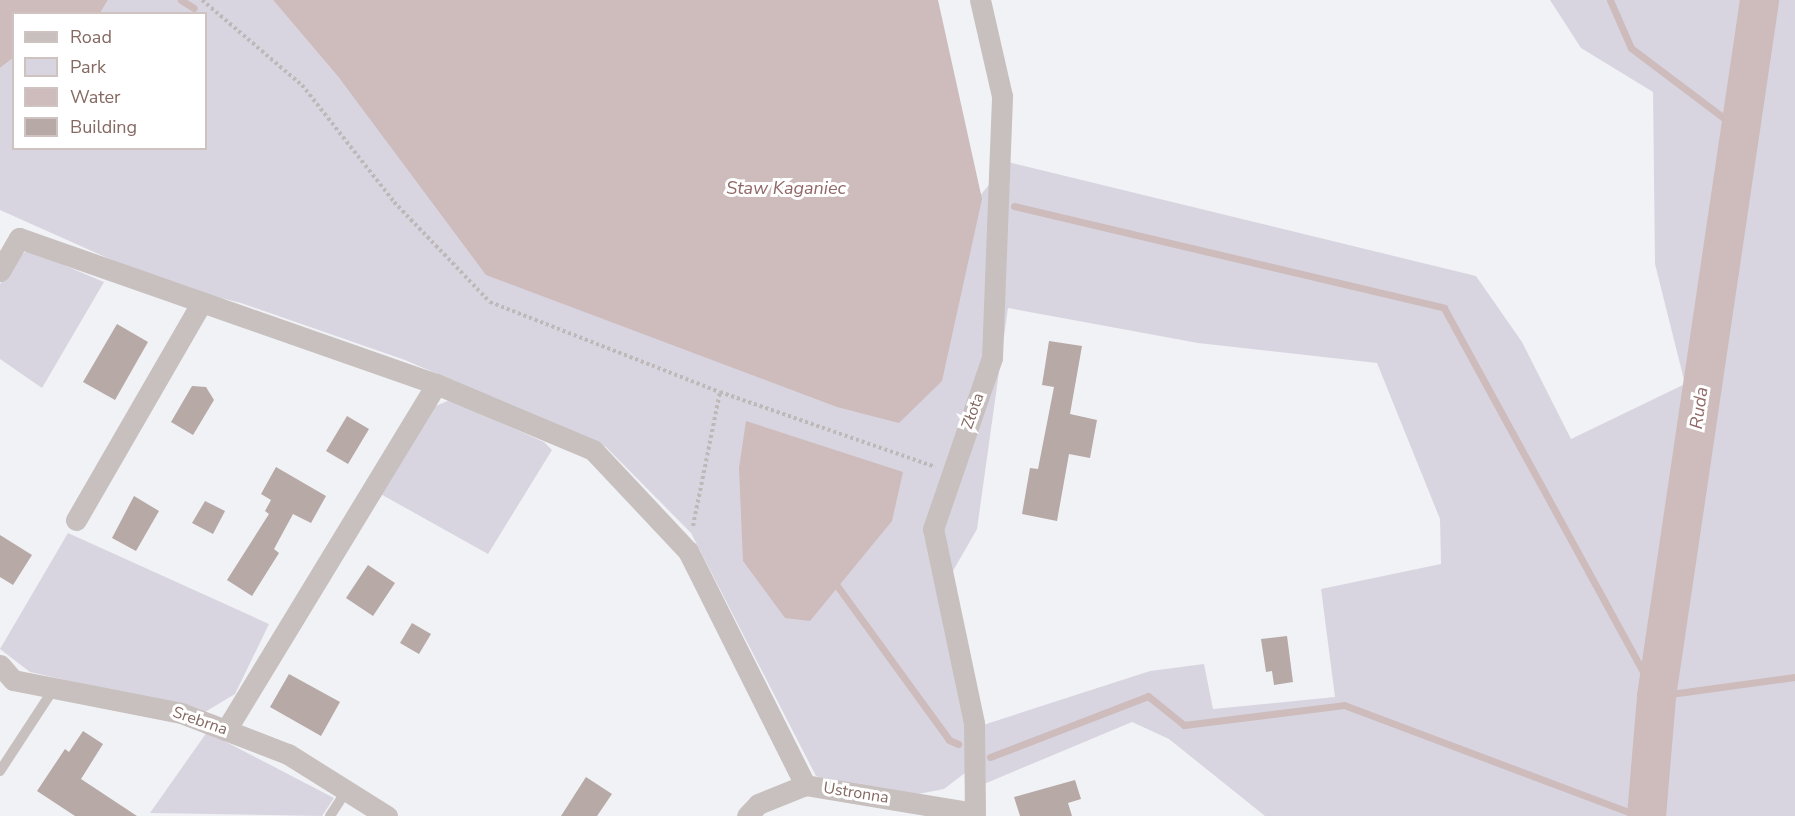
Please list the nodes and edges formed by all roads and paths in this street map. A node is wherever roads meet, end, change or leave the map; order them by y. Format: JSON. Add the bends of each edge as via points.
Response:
{"nodes":[{"id":1,"x":202,"y":0,"type":"edge"},
{"id":2,"x":980,"y":0,"type":"edge"},
{"id":3,"x":0,"y":271,"type":"edge"},
{"id":4,"x":200,"y":304,"type":"junction"},
{"id":5,"x":436,"y":384,"type":"junction"},
{"id":6,"x":720,"y":392,"type":"junction"},
{"id":7,"x":951,"y":472,"type":"junction"},
{"id":8,"x":76,"y":520,"type":"dead end"},
{"id":9,"x":688,"y":551,"type":"junction"},
{"id":10,"x":0,"y":665,"type":"edge"},
{"id":11,"x":53,"y":690,"type":"junction"},
{"id":12,"x":226,"y":730,"type":"junction"},
{"id":13,"x":0,"y":771,"type":"edge"},
{"id":14,"x":805,"y":785,"type":"junction"},
{"id":15,"x":346,"y":790,"type":"junction"},
{"id":16,"x":974,"y":814,"type":"edge"},
{"id":17,"x":330,"y":816,"type":"edge"},
{"id":18,"x":387,"y":816,"type":"edge"},
{"id":19,"x":747,"y":816,"type":"edge"}],
"edges":[{"from":1,"to":6,"type":"path","via":[[302,85],[394,202],[490,302]]},
{"from":2,"to":7,"type":"street","name":"Złota","via":[[1002,96],[992,358]]},
{"from":3,"to":4,"type":"street","via":[[19,238]]},
{"from":4,"to":5,"type":"street"},
{"from":4,"to":8,"type":"street"},
{"from":5,"to":9,"type":"street","via":[[593,450]]},
{"from":5,"to":12,"type":"street"},
{"from":6,"to":7,"type":"path"},
{"from":6,"to":9,"type":"path"},
{"from":7,"to":16,"type":"street","name":"Złota","via":[[933,529],[974,723]]},
{"from":9,"to":14,"type":"street"},
{"from":10,"to":11,"type":"street","name":"Srebrna","via":[[13,680]]},
{"from":11,"to":12,"type":"street","name":"Srebrna","via":[[181,713]]},
{"from":11,"to":13,"type":"lane"},
{"from":12,"to":15,"type":"street","name":"Srebrna","via":[[288,754]]},
{"from":14,"to":16,"type":"street","name":"Ustronna"},
{"from":14,"to":19,"type":"street","name":"Ustronna","via":[[758,804]]},
{"from":15,"to":17,"type":"lane"},
{"from":15,"to":18,"type":"street","name":"Srebrna"}]}
